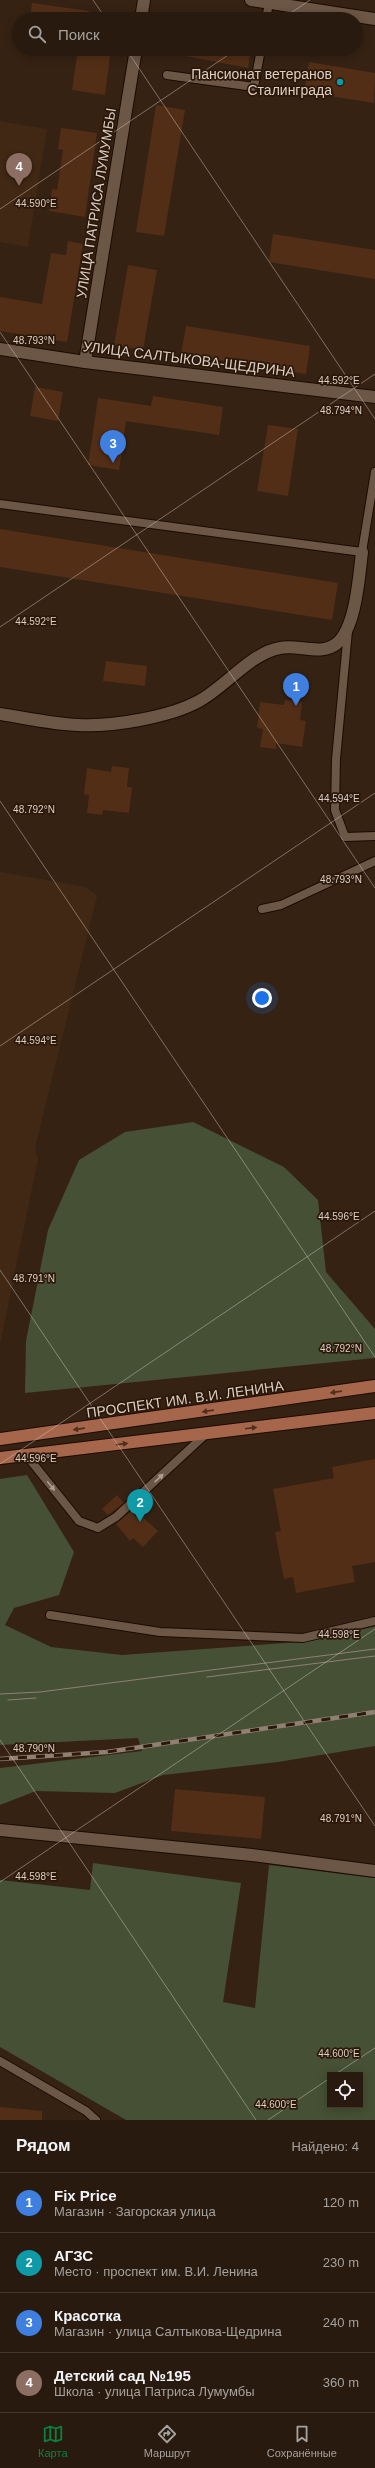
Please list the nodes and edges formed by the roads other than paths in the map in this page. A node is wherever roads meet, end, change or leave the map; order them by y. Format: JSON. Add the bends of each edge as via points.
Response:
{"nodes":[{"id":1,"x":144,"y":0,"type":"edge"},
{"id":2,"x":251,"y":0,"type":"edge"},
{"id":3,"x":269,"y":3,"type":"junction"},
{"id":4,"x":291,"y":3,"type":"edge"},
{"id":5,"x":142,"y":12,"type":"edge"},
{"id":6,"x":267,"y":12,"type":"edge"},
{"id":7,"x":335,"y":12,"type":"edge"},
{"id":8,"x":363,"y":18,"type":"edge"},
{"id":9,"x":375,"y":20,"type":"edge"},
{"id":10,"x":135,"y":56,"type":"edge"},
{"id":11,"x":260,"y":56,"type":"edge"},
{"id":12,"x":166,"y":75,"type":"dead end"},
{"id":13,"x":0,"y":349,"type":"edge"},
{"id":14,"x":85,"y":362,"type":"junction"},
{"id":15,"x":375,"y":397,"type":"edge"},
{"id":16,"x":375,"y":472,"type":"edge"},
{"id":17,"x":0,"y":504,"type":"edge"},
{"id":18,"x":362,"y":552,"type":"junction"},
{"id":19,"x":348,"y":628,"type":"junction"},
{"id":20,"x":0,"y":714,"type":"edge"},
{"id":21,"x":375,"y":836,"type":"edge"},
{"id":22,"x":375,"y":861,"type":"edge"},
{"id":23,"x":262,"y":909,"type":"dead end"},
{"id":24,"x":375,"y":1386,"type":"edge"},
{"id":25,"x":375,"y":1413,"type":"edge"},
{"id":26,"x":208,"y":1433,"type":"junction"},
{"id":27,"x":0,"y":1439,"type":"edge"},
{"id":28,"x":26,"y":1456,"type":"junction"},
{"id":29,"x":0,"y":1458,"type":"edge"},
{"id":30,"x":50,"y":1615,"type":"dead end"},
{"id":31,"x":375,"y":1621,"type":"edge"},
{"id":32,"x":0,"y":1830,"type":"edge"},
{"id":33,"x":375,"y":1870,"type":"edge"},
{"id":34,"x":0,"y":2062,"type":"edge"},
{"id":35,"x":96,"y":2120,"type":"edge"}],
"edges":[{"from":1,"to":5,"type":"street"},
{"from":2,"to":3,"type":"street"},
{"from":3,"to":4,"type":"street"},
{"from":3,"to":6,"type":"lane"},
{"from":4,"to":7,"type":"street"},
{"from":8,"to":9,"type":"street"},
{"from":10,"to":14,"type":"street","name":"УЛИЦА ПАТРИСА ЛУМУМБЫ"},
{"from":11,"to":12,"type":"lane","via":[[254,87]]},
{"from":13,"to":14,"type":"street","name":"УЛИЦА САЛТЫКОВА-ЩЕДРИНА"},
{"from":14,"to":15,"type":"street","name":"УЛИЦА САЛТЫКОВА-ЩЕДРИНА"},
{"from":16,"to":18,"type":"lane"},
{"from":17,"to":18,"type":"lane"},
{"from":18,"to":19,"type":"street"},
{"from":19,"to":20,"type":"street","via":[[337,644],[326,649],[280,648],[260,656],[200,701],[173,712],[134,720],[79,725]]},
{"from":19,"to":21,"type":"lane","via":[[336,759],[335,810],[346,836]]},
{"from":22,"to":23,"type":"lane","via":[[282,905]]},
{"from":24,"to":27,"type":"main road","name":"ПРОСПЕКТ ИМ. В.И. ЛЕНИНА","one_way":true},
{"from":26,"to":25,"type":"main road","one_way":true},
{"from":28,"to":26,"type":"main road","one_way":true},
{"from":28,"to":26,"type":"lane","one_way":true,"via":[[78,1521],[98,1528],[116,1517]]},
{"from":28,"to":29,"type":"main road"},
{"from":30,"to":31,"type":"lane","via":[[160,1632],[303,1638]]},
{"from":32,"to":33,"type":"street"},
{"from":34,"to":35,"type":"lane","via":[[86,2111]]}]}
